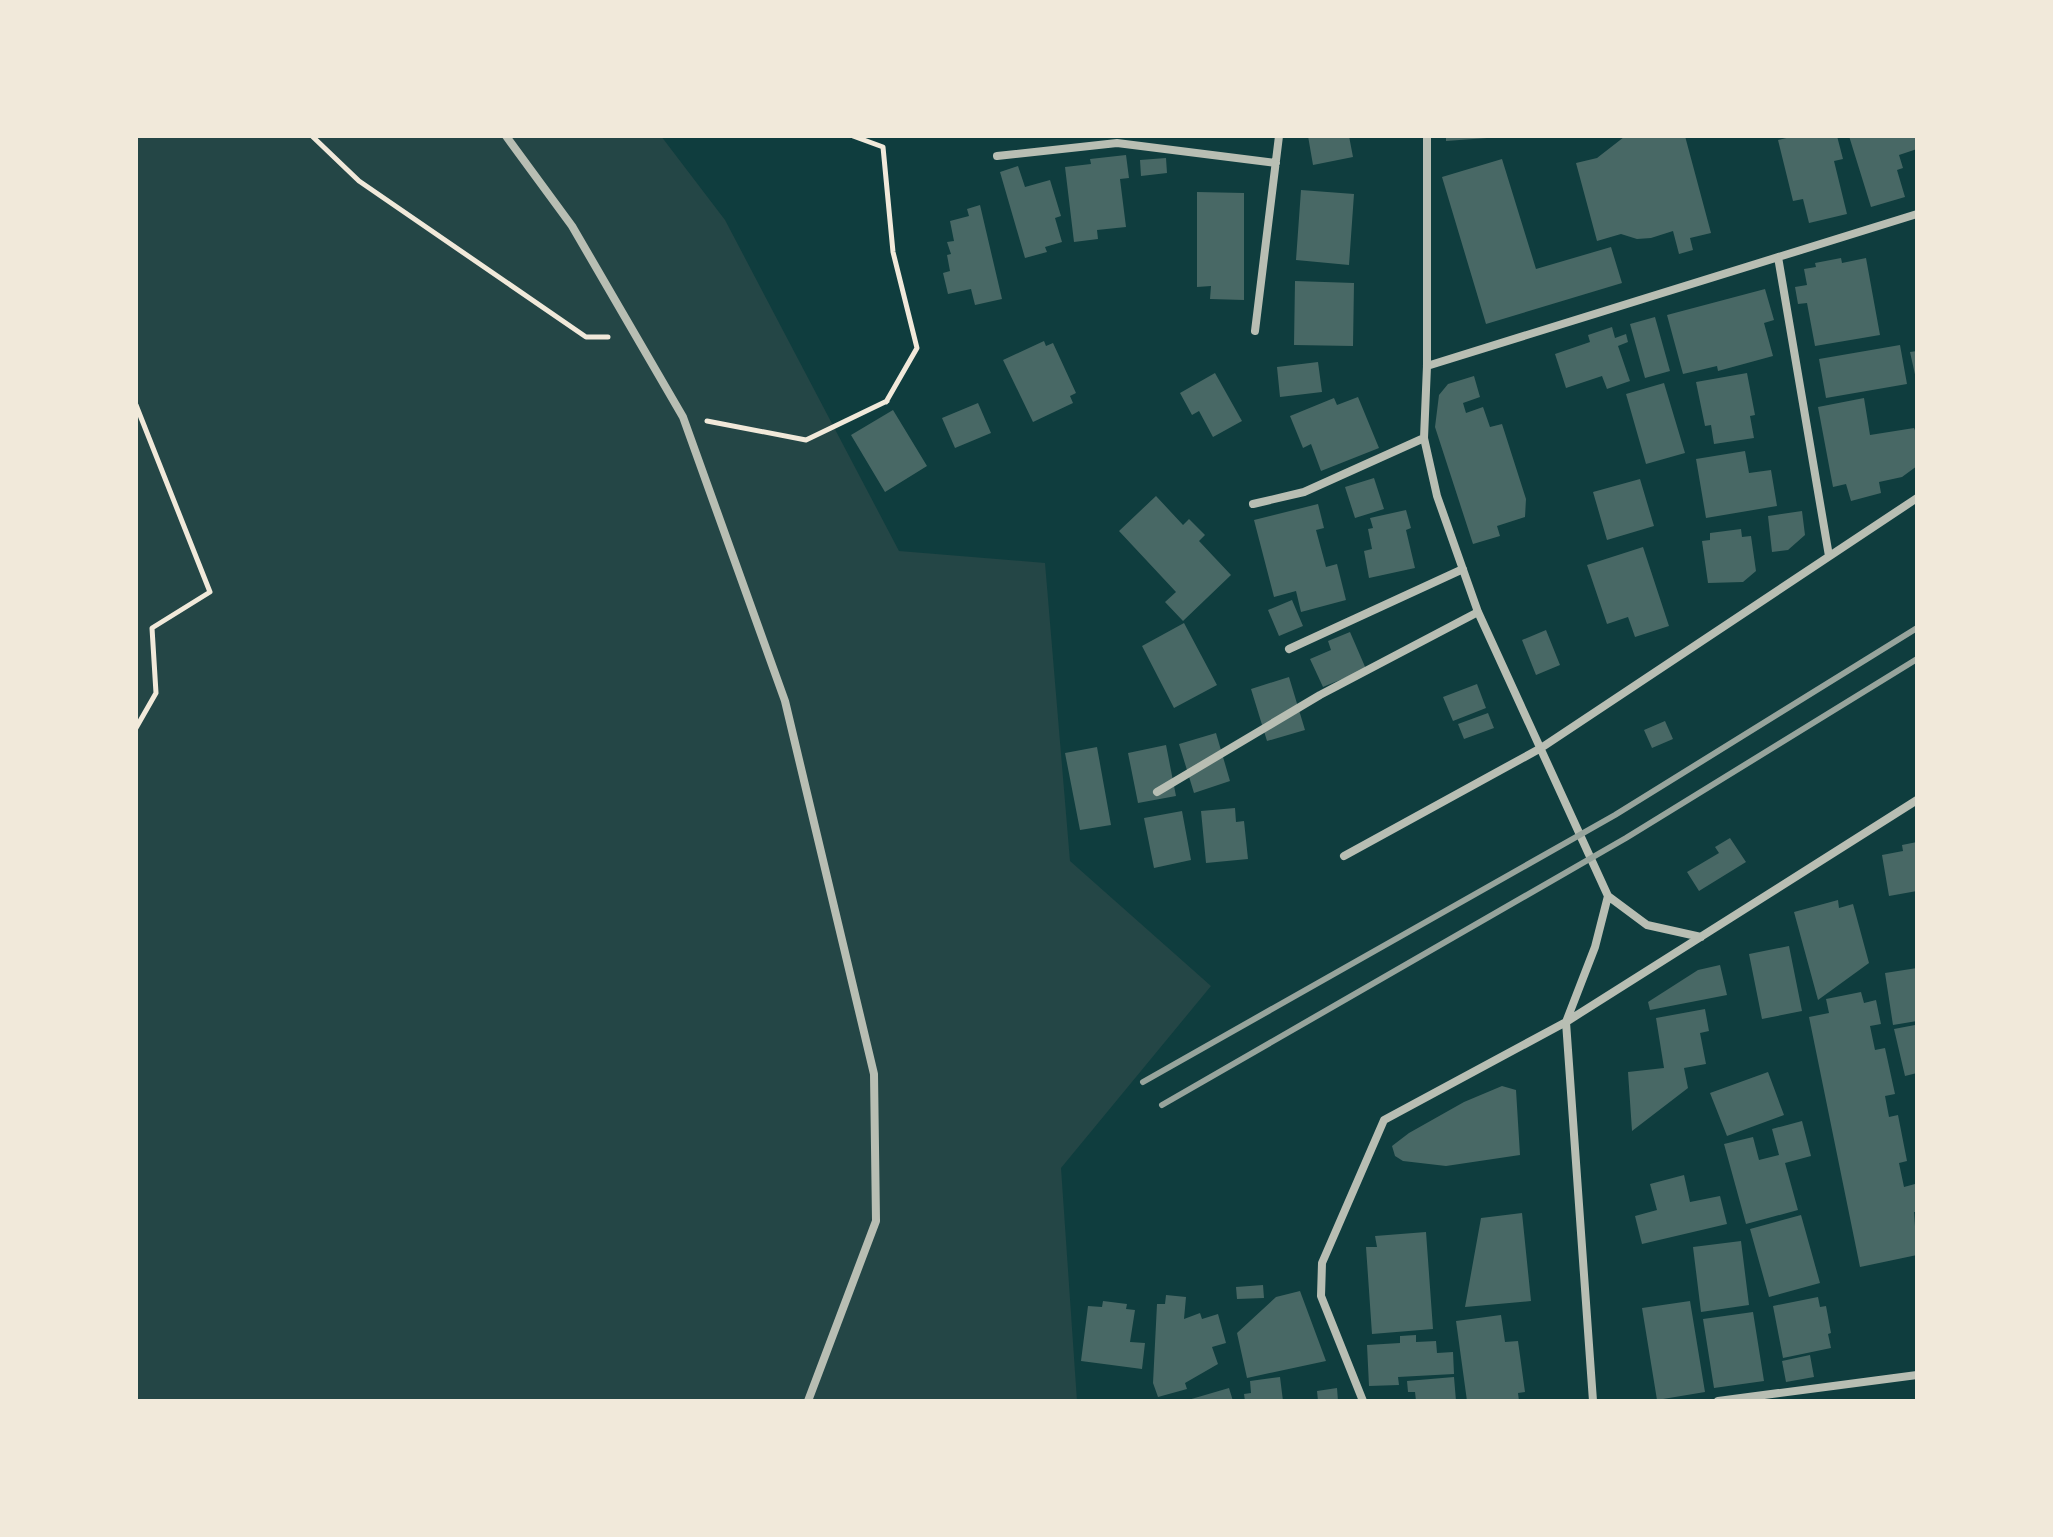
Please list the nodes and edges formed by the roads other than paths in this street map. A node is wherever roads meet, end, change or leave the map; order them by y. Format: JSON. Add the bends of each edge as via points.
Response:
{"nodes":[{"id":1,"x":506,"y":136,"type":"edge"},
{"id":2,"x":1279,"y":136,"type":"edge"},
{"id":3,"x":1427,"y":136,"type":"edge"},
{"id":4,"x":997,"y":156,"type":"dead end"},
{"id":5,"x":1276,"y":163,"type":"junction"},
{"id":6,"x":1917,"y":214,"type":"edge"},
{"id":7,"x":1778,"y":257,"type":"junction"},
{"id":8,"x":1255,"y":331,"type":"dead end"},
{"id":9,"x":1427,"y":366,"type":"junction"},
{"id":10,"x":1424,"y":438,"type":"junction"},
{"id":11,"x":1917,"y":498,"type":"edge"},
{"id":12,"x":1253,"y":504,"type":"dead end"},
{"id":13,"x":1829,"y":556,"type":"junction"},
{"id":14,"x":1463,"y":569,"type":"junction"},
{"id":15,"x":1478,"y":612,"type":"junction"},
{"id":16,"x":1289,"y":649,"type":"dead end"},
{"id":17,"x":1541,"y":748,"type":"junction"},
{"id":18,"x":1157,"y":792,"type":"dead end"},
{"id":19,"x":1917,"y":800,"type":"edge"},
{"id":20,"x":1344,"y":856,"type":"dead end"},
{"id":21,"x":1608,"y":896,"type":"junction"},
{"id":22,"x":1701,"y":937,"type":"junction"},
{"id":23,"x":1566,"y":1022,"type":"junction"},
{"id":24,"x":1917,"y":1375,"type":"edge"},
{"id":25,"x":808,"y":1401,"type":"edge"},
{"id":26,"x":1363,"y":1401,"type":"edge"},
{"id":27,"x":1593,"y":1401,"type":"edge"},
{"id":28,"x":1718,"y":1401,"type":"edge"}],
"edges":[{"from":1,"to":25,"type":"street","via":[[572,226],[683,417],[785,701],[874,1074],[876,1221]]},
{"from":2,"to":5,"type":"street"},
{"from":3,"to":9,"type":"street"},
{"from":4,"to":5,"type":"street","via":[[1117,143]]},
{"from":5,"to":8,"type":"street"},
{"from":6,"to":7,"type":"street"},
{"from":7,"to":9,"type":"street"},
{"from":7,"to":13,"type":"street"},
{"from":9,"to":10,"type":"street"},
{"from":10,"to":12,"type":"street","via":[[1304,492]]},
{"from":10,"to":14,"type":"street","via":[[1437,496]]},
{"from":11,"to":13,"type":"street"},
{"from":13,"to":17,"type":"street"},
{"from":14,"to":15,"type":"street"},
{"from":14,"to":16,"type":"street"},
{"from":15,"to":17,"type":"street"},
{"from":15,"to":18,"type":"street","via":[[1320,695]]},
{"from":17,"to":20,"type":"street"},
{"from":17,"to":21,"type":"street"},
{"from":19,"to":22,"type":"street"},
{"from":21,"to":22,"type":"street","via":[[1647,925]]},
{"from":21,"to":23,"type":"street"},
{"from":22,"to":23,"type":"street"},
{"from":23,"to":26,"type":"street","via":[[1384,1120],[1322,1263],[1321,1296]]},
{"from":23,"to":27,"type":"street"},
{"from":24,"to":28,"type":"street"}]}
